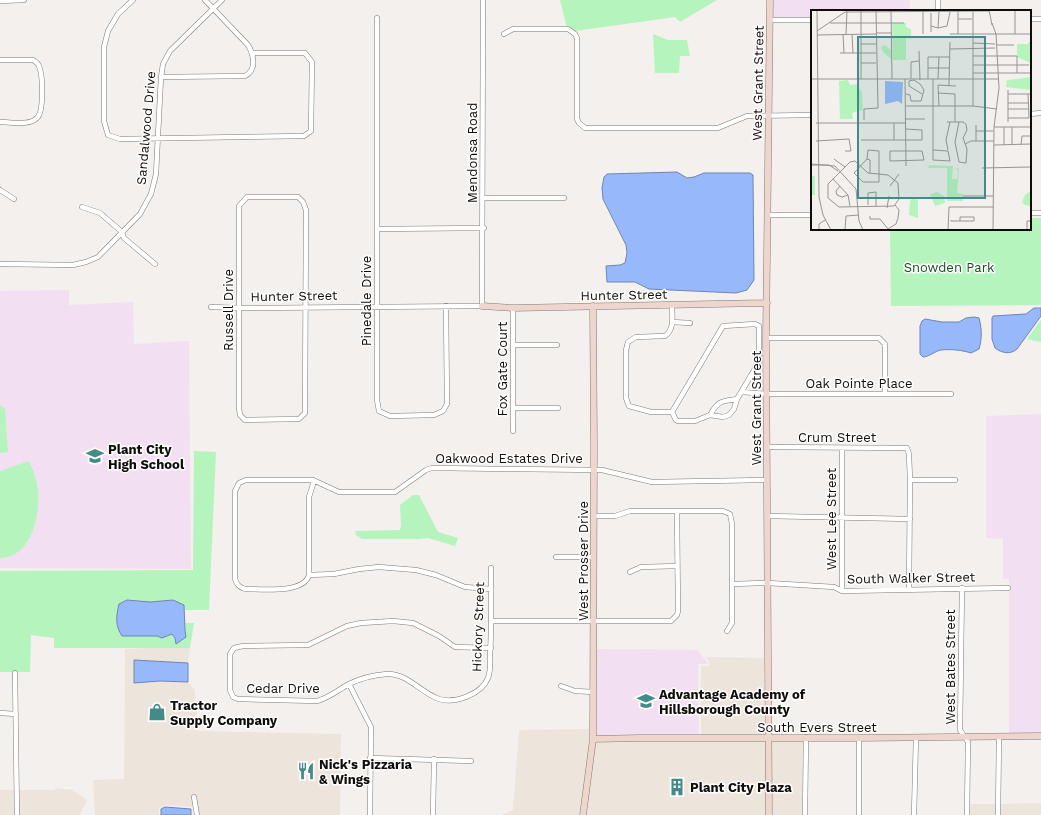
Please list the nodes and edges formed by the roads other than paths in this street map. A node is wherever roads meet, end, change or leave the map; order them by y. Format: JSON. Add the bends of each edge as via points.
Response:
{"nodes":[{"id":1,"x":24,"y":0,"type":"edge"},
{"id":2,"x":134,"y":0,"type":"edge"},
{"id":3,"x":205,"y":0,"type":"edge"},
{"id":4,"x":222,"y":0,"type":"edge"},
{"id":5,"x":483,"y":0,"type":"edge"},
{"id":6,"x":770,"y":0,"type":"edge"},
{"id":7,"x":0,"y":1,"type":"edge"},
{"id":8,"x":213,"y":9,"type":"junction"},
{"id":9,"x":377,"y":18,"type":"dead end"},
{"id":10,"x":770,"y":20,"type":"junction"},
{"id":11,"x":811,"y":20,"type":"edge"},
{"id":12,"x":504,"y":34,"type":"dead end"},
{"id":13,"x":253,"y":53,"type":"junction"},
{"id":14,"x":0,"y":60,"type":"edge"},
{"id":15,"x":161,"y":78,"type":"junction"},
{"id":16,"x":1041,"y":113,"type":"edge"},
{"id":17,"x":1031,"y":114,"type":"edge"},
{"id":18,"x":768,"y":115,"type":"junction"},
{"id":19,"x":811,"y":115,"type":"edge"},
{"id":20,"x":0,"y":122,"type":"edge"},
{"id":21,"x":158,"y":139,"type":"junction"},
{"id":22,"x":0,"y":190,"type":"edge"},
{"id":23,"x":483,"y":198,"type":"junction"},
{"id":24,"x":564,"y":198,"type":"dead end"},
{"id":25,"x":14,"y":199,"type":"dead end"},
{"id":26,"x":82,"y":207,"type":"dead end"},
{"id":27,"x":1031,"y":213,"type":"edge"},
{"id":28,"x":1041,"y":214,"type":"edge"},
{"id":29,"x":767,"y":215,"type":"junction"},
{"id":30,"x":811,"y":215,"type":"edge"},
{"id":31,"x":484,"y":228,"type":"junction"},
{"id":32,"x":377,"y":229,"type":"junction"},
{"id":33,"x":122,"y":232,"type":"junction"},
{"id":34,"x":0,"y":264,"type":"edge"},
{"id":35,"x":155,"y":264,"type":"dead end"},
{"id":36,"x":767,"y":303,"type":"junction"},
{"id":37,"x":672,"y":305,"type":"junction"},
{"id":38,"x":377,"y":306,"type":"junction"},
{"id":39,"x":446,"y":306,"type":"junction"},
{"id":40,"x":482,"y":306,"type":"junction"},
{"id":41,"x":593,"y":306,"type":"junction"},
{"id":42,"x":211,"y":307,"type":"dead end"},
{"id":43,"x":306,"y":307,"type":"junction"},
{"id":44,"x":239,"y":308,"type":"junction"},
{"id":45,"x":513,"y":308,"type":"junction"},
{"id":46,"x":672,"y":322,"type":"junction"},
{"id":47,"x":690,"y":323,"type":"dead end"},
{"id":48,"x":766,"y":338,"type":"junction"},
{"id":49,"x":513,"y":345,"type":"junction"},
{"id":50,"x":557,"y":345,"type":"dead end"},
{"id":51,"x":742,"y":392,"type":"junction"},
{"id":52,"x":885,"y":393,"type":"junction"},
{"id":53,"x":766,"y":394,"type":"junction"},
{"id":54,"x":951,"y":394,"type":"dead end"},
{"id":55,"x":737,"y":399,"type":"junction"},
{"id":56,"x":514,"y":408,"type":"junction"},
{"id":57,"x":558,"y":408,"type":"dead end"},
{"id":58,"x":672,"y":412,"type":"junction"},
{"id":59,"x":710,"y":415,"type":"junction"},
{"id":60,"x":513,"y":430,"type":"dead end"},
{"id":61,"x":767,"y":447,"type":"junction"},
{"id":62,"x":842,"y":448,"type":"junction"},
{"id":63,"x":594,"y":469,"type":"junction"},
{"id":64,"x":767,"y":480,"type":"junction"},
{"id":65,"x":910,"y":480,"type":"junction"},
{"id":66,"x":955,"y":480,"type":"dead end"},
{"id":67,"x":314,"y":481,"type":"junction"},
{"id":68,"x":677,"y":511,"type":"junction"},
{"id":69,"x":594,"y":516,"type":"junction"},
{"id":70,"x":767,"y":516,"type":"junction"},
{"id":71,"x":842,"y":517,"type":"junction"},
{"id":72,"x":910,"y":518,"type":"junction"},
{"id":73,"x":556,"y":558,"type":"dead end"},
{"id":74,"x":594,"y":558,"type":"junction"},
{"id":75,"x":677,"y":566,"type":"junction"},
{"id":76,"x":491,"y":568,"type":"dead end"},
{"id":77,"x":630,"y":572,"type":"dead end"},
{"id":78,"x":309,"y":575,"type":"junction"},
{"id":79,"x":732,"y":584,"type":"junction"},
{"id":80,"x":768,"y":584,"type":"junction"},
{"id":81,"x":962,"y":588,"type":"junction"},
{"id":82,"x":1008,"y":588,"type":"dead end"},
{"id":83,"x":491,"y":589,"type":"junction"},
{"id":84,"x":842,"y":590,"type":"junction"},
{"id":85,"x":909,"y":590,"type":"junction"},
{"id":86,"x":491,"y":621,"type":"junction"},
{"id":87,"x":594,"y":621,"type":"junction"},
{"id":88,"x":727,"y":632,"type":"dead end"},
{"id":89,"x":490,"y":648,"type":"junction"},
{"id":90,"x":15,"y":673,"type":"dead end"},
{"id":91,"x":350,"y":684,"type":"junction"},
{"id":92,"x":485,"y":685,"type":"joint"},
{"id":93,"x":561,"y":686,"type":"dead end"},
{"id":94,"x":593,"y":692,"type":"junction"},
{"id":95,"x":0,"y":713,"type":"edge"},
{"id":96,"x":16,"y":714,"type":"junction"},
{"id":97,"x":999,"y":736,"type":"junction"},
{"id":98,"x":1041,"y":736,"type":"edge"},
{"id":99,"x":806,"y":737,"type":"junction"},
{"id":100,"x":916,"y":737,"type":"junction"},
{"id":101,"x":964,"y":737,"type":"junction"},
{"id":102,"x":769,"y":738,"type":"junction"},
{"id":103,"x":859,"y":738,"type":"junction"},
{"id":104,"x":592,"y":739,"type":"junction"},
{"id":105,"x":370,"y":758,"type":"junction"},
{"id":106,"x":434,"y":759,"type":"junction"},
{"id":107,"x":471,"y":761,"type":"dead end"},
{"id":108,"x":194,"y":797,"type":"dead end"},
{"id":109,"x":17,"y":815,"type":"edge"},
{"id":110,"x":197,"y":815,"type":"edge"},
{"id":111,"x":370,"y":815,"type":"edge"},
{"id":112,"x":433,"y":815,"type":"edge"},
{"id":113,"x":583,"y":815,"type":"edge"},
{"id":114,"x":769,"y":815,"type":"edge"},
{"id":115,"x":805,"y":815,"type":"edge"},
{"id":116,"x":859,"y":815,"type":"edge"},
{"id":117,"x":914,"y":815,"type":"edge"},
{"id":118,"x":967,"y":815,"type":"edge"},
{"id":119,"x":998,"y":815,"type":"edge"}],
"edges":[{"from":1,"to":7,"type":"street"},
{"from":2,"to":21,"type":"street","via":[[118,14],[108,31],[104,47],[104,122],[108,135],[120,139]]},
{"from":3,"to":8,"type":"street"},
{"from":4,"to":8,"type":"street","name":"Sandalwood Drive"},
{"from":5,"to":23,"type":"street","name":"Mendonsa Road"},
{"from":6,"to":10,"type":"street","name":"West Grant Street"},
{"from":8,"to":13,"type":"street"},
{"from":8,"to":15,"type":"street","name":"Sandalwood Drive","via":[[170,51],[163,64]]},
{"from":9,"to":32,"type":"street","name":"Pinedale Drive"},
{"from":10,"to":11,"type":"street"},
{"from":10,"to":18,"type":"street","name":"West Grant Street"},
{"from":12,"to":18,"type":"street","via":[[513,29],[568,29],[575,34],[577,119],[578,124],[585,128],[718,128],[747,116]]},
{"from":13,"to":15,"type":"street","via":[[253,69],[245,76]]},
{"from":13,"to":21,"type":"street","via":[[305,53],[310,59],[311,131],[304,136]]},
{"from":14,"to":20,"type":"street","via":[[37,62],[40,68],[42,99],[42,112],[37,119],[30,122]]},
{"from":15,"to":21,"type":"street","name":"Sandalwood Drive"},
{"from":16,"to":17,"type":"street"},
{"from":18,"to":19,"type":"street"},
{"from":18,"to":29,"type":"street","name":"West Grant Street"},
{"from":21,"to":33,"type":"street","name":"Sandalwood Drive","via":[[156,174],[151,194],[140,214]]},
{"from":22,"to":25,"type":"street"},
{"from":23,"to":24,"type":"street"},
{"from":23,"to":31,"type":"street","name":"Mendonsa Road"},
{"from":26,"to":33,"type":"street","via":[[100,214]]},
{"from":27,"to":28,"type":"street"},
{"from":29,"to":30,"type":"street"},
{"from":29,"to":36,"type":"street","name":"West Grant Street"},
{"from":31,"to":32,"type":"street"},
{"from":31,"to":40,"type":"street","name":"Mendonsa Road"},
{"from":32,"to":38,"type":"street","name":"Pinedale Drive"},
{"from":33,"to":34,"type":"street","name":"Sandalwood Drive","via":[[98,257],[86,262],[73,265]]},
{"from":33,"to":35,"type":"street","via":[[124,238]]},
{"from":36,"to":37,"type":"street","name":"Hunter Street"},
{"from":36,"to":48,"type":"street","name":"West Grant Street"},
{"from":37,"to":41,"type":"street","name":"Hunter Street"},
{"from":37,"to":46,"type":"street"},
{"from":38,"to":39,"type":"street","name":"Hunter Street"},
{"from":38,"to":39,"type":"street","name":"Pinedale Drive","via":[[377,400],[379,411],[390,416],[434,415],[443,411],[447,404]]},
{"from":38,"to":43,"type":"street","name":"Hunter Street"},
{"from":39,"to":40,"type":"street","name":"Hunter Street"},
{"from":40,"to":45,"type":"street","name":"Hunter Street"},
{"from":41,"to":45,"type":"street","name":"Hunter Street"},
{"from":41,"to":63,"type":"street","name":"West Prosser Drive"},
{"from":42,"to":44,"type":"street","name":"Hunter Street"},
{"from":43,"to":44,"type":"street","name":"Hunter Street"},
{"from":43,"to":44,"type":"street","name":"Russell Drive","via":[[306,210],[303,202],[298,197],[247,196],[239,206]]},
{"from":43,"to":44,"type":"street","name":"Russell Drive","via":[[305,413],[299,419],[245,420],[240,415],[239,408]]},
{"from":45,"to":49,"type":"street","name":"Fox Gate Court"},
{"from":46,"to":47,"type":"street"},
{"from":46,"to":58,"type":"street","via":[[671,330],[665,336],[636,337],[628,342],[626,350],[627,402],[634,408],[651,412]]},
{"from":48,"to":52,"type":"street","via":[[879,338],[885,344]]},
{"from":48,"to":53,"type":"street","name":"West Grant Street"},
{"from":49,"to":50,"type":"street"},
{"from":49,"to":56,"type":"street","name":"Fox Gate Court"},
{"from":51,"to":53,"type":"street","name":"Oak Pointe Place"},
{"from":51,"to":55,"type":"street"},
{"from":51,"to":58,"type":"street","via":[[759,359],[759,327],[755,324],[724,325]]},
{"from":52,"to":53,"type":"street","name":"Oak Pointe Place"},
{"from":52,"to":54,"type":"street","name":"Oak Pointe Place"},
{"from":53,"to":61,"type":"street","name":"West Grant Street"},
{"from":55,"to":59,"type":"street","via":[[716,405]]},
{"from":55,"to":59,"type":"street","via":[[729,415]]},
{"from":56,"to":57,"type":"street"},
{"from":56,"to":60,"type":"street","name":"Fox Gate Court"},
{"from":58,"to":59,"type":"street","via":[[678,421],[695,421]]},
{"from":61,"to":62,"type":"street","name":"Crum Street"},
{"from":61,"to":64,"type":"street","name":"West Grant Street"},
{"from":62,"to":65,"type":"street","name":"Crum Street","via":[[908,448]]},
{"from":62,"to":71,"type":"street","name":"West Lee Street"},
{"from":63,"to":64,"type":"street","name":"Oakwood Estates Drive","via":[[652,482]]},
{"from":63,"to":67,"type":"street","name":"Oakwood Estates Drive","via":[[432,468],[395,492],[339,492]]},
{"from":63,"to":69,"type":"street","name":"West Prosser Drive"},
{"from":64,"to":70,"type":"street","name":"West Grant Street"},
{"from":65,"to":66,"type":"street"},
{"from":65,"to":72,"type":"street"},
{"from":67,"to":78,"type":"street","via":[[309,497]]},
{"from":67,"to":78,"type":"street","name":"Oakwood Estates Drive","via":[[246,480],[239,483],[234,491],[236,584],[245,589],[285,589],[304,584]]},
{"from":68,"to":69,"type":"street","via":[[630,511],[615,516]]},
{"from":68,"to":75,"type":"street"},
{"from":68,"to":79,"type":"street","via":[[723,511],[730,514]]},
{"from":69,"to":74,"type":"street","name":"West Prosser Drive"},
{"from":70,"to":71,"type":"street"},
{"from":70,"to":80,"type":"street","name":"West Grant Street"},
{"from":71,"to":72,"type":"street"},
{"from":71,"to":84,"type":"street","name":"West Lee Street"},
{"from":72,"to":85,"type":"street"},
{"from":73,"to":74,"type":"street"},
{"from":74,"to":87,"type":"street","name":"West Prosser Drive"},
{"from":75,"to":77,"type":"street","via":[[641,567]]},
{"from":75,"to":87,"type":"street","via":[[678,611],[671,621]]},
{"from":76,"to":83,"type":"street","name":"Hickory Street"},
{"from":78,"to":83,"type":"street","via":[[378,567],[416,570],[465,587]]},
{"from":79,"to":80,"type":"street","name":"South Walker Street"},
{"from":79,"to":88,"type":"street","via":[[732,623]]},
{"from":80,"to":84,"type":"street","name":"South Walker Street","via":[[834,587]]},
{"from":80,"to":102,"type":"street","name":"West Grant Street"},
{"from":81,"to":82,"type":"street","name":"South Walker Street"},
{"from":81,"to":85,"type":"street","name":"South Walker Street"},
{"from":81,"to":101,"type":"street","name":"West Bates Street","via":[[960,730]]},
{"from":83,"to":86,"type":"street","name":"Hickory Street"},
{"from":84,"to":85,"type":"street","name":"South Walker Street"},
{"from":86,"to":87,"type":"street"},
{"from":86,"to":89,"type":"street","name":"Hickory Street"},
{"from":87,"to":94,"type":"street","name":"West Prosser Drive"},
{"from":89,"to":91,"type":"street","name":"Cedar Drive","via":[[455,647],[412,623],[393,621],[347,626],[308,645],[243,646],[234,648],[230,654],[230,690],[233,697],[238,699],[317,701]]},
{"from":89,"to":92,"type":"street","name":"Hickory Street","via":[[489,677]]},
{"from":90,"to":96,"type":"street"},
{"from":91,"to":92,"type":"street","name":"Cedar Drive","via":[[370,676],[390,674],[406,679],[428,694],[441,699],[460,699]]},
{"from":91,"to":105,"type":"street","via":[[370,727]]},
{"from":93,"to":94,"type":"street","via":[[575,691]]},
{"from":94,"to":104,"type":"street","name":"West Prosser Drive"},
{"from":95,"to":96,"type":"street"},
{"from":96,"to":109,"type":"street"},
{"from":97,"to":98,"type":"street","name":"South Evers Street"},
{"from":97,"to":101,"type":"street","name":"South Evers Street"},
{"from":97,"to":119,"type":"street"},
{"from":99,"to":102,"type":"street","name":"South Evers Street"},
{"from":99,"to":103,"type":"street","name":"South Evers Street"},
{"from":99,"to":115,"type":"street"},
{"from":100,"to":101,"type":"street","name":"South Evers Street"},
{"from":100,"to":103,"type":"street","name":"South Evers Street"},
{"from":100,"to":117,"type":"street"},
{"from":101,"to":118,"type":"street","name":"West Bates Street","via":[[968,742]]},
{"from":102,"to":104,"type":"street","name":"South Evers Street"},
{"from":102,"to":114,"type":"street","name":"West Grant Street"},
{"from":103,"to":116,"type":"street"},
{"from":104,"to":113,"type":"street","name":"West Prosser Drive"},
{"from":105,"to":106,"type":"street"},
{"from":105,"to":111,"type":"street"},
{"from":106,"to":107,"type":"street"},
{"from":106,"to":112,"type":"street"},
{"from":108,"to":110,"type":"street"}]}
